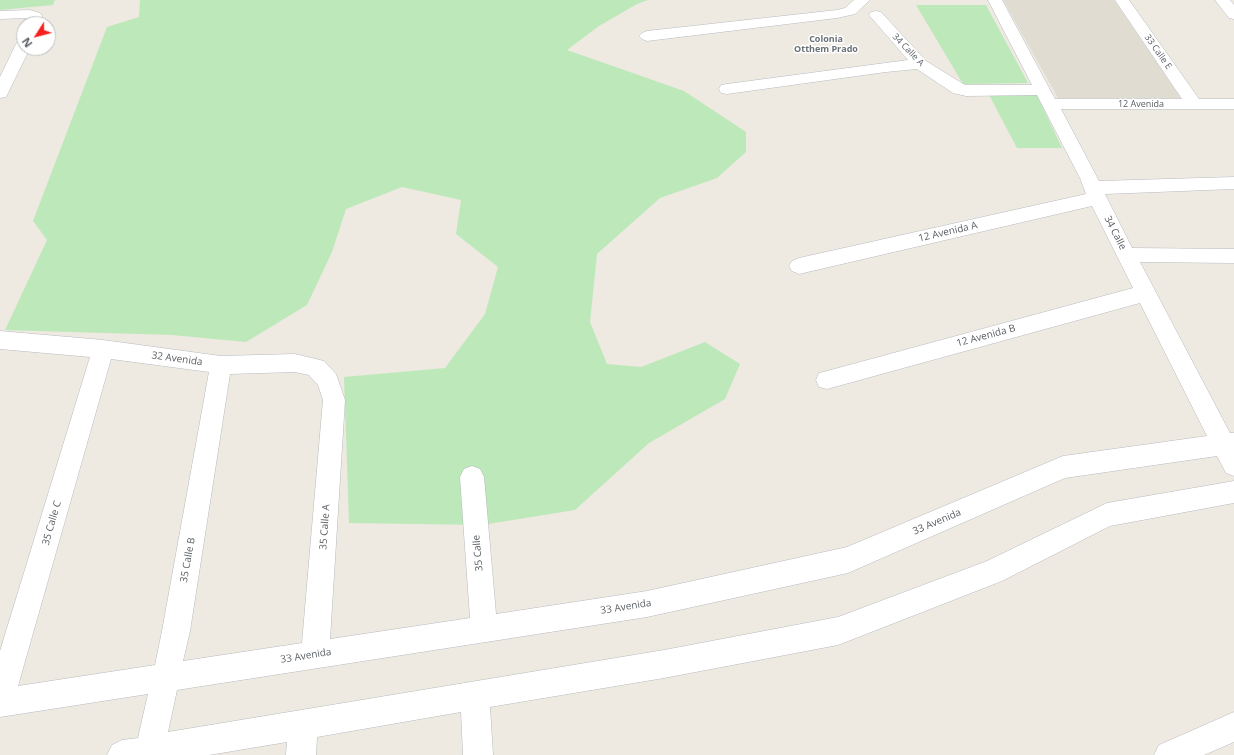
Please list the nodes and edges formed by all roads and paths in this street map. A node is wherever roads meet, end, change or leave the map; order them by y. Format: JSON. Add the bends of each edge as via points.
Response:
{"nodes":[{"id":1,"x":863,"y":0,"type":"edge"},
{"id":2,"x":995,"y":0,"type":"edge"},
{"id":3,"x":1122,"y":0,"type":"edge"},
{"id":4,"x":1222,"y":0,"type":"edge"},
{"id":5,"x":0,"y":15,"type":"edge"},
{"id":6,"x":876,"y":15,"type":"dead end"},
{"id":7,"x":1234,"y":15,"type":"edge"},
{"id":8,"x":35,"y":16,"type":"edge"},
{"id":9,"x":647,"y":36,"type":"dead end"},
{"id":10,"x":18,"y":56,"type":"edge"},
{"id":11,"x":920,"y":64,"type":"junction"},
{"id":12,"x":728,"y":89,"type":"dead end"},
{"id":13,"x":966,"y":91,"type":"joint"},
{"id":14,"x":0,"y":93,"type":"edge"},
{"id":15,"x":1045,"y":97,"type":"junction"},
{"id":16,"x":1194,"y":104,"type":"junction"},
{"id":17,"x":1234,"y":104,"type":"edge"},
{"id":18,"x":1234,"y":183,"type":"edge"},
{"id":19,"x":1095,"y":193,"type":"junction"},
{"id":20,"x":1126,"y":254,"type":"junction"},
{"id":21,"x":1234,"y":256,"type":"edge"},
{"id":22,"x":799,"y":266,"type":"dead end"},
{"id":23,"x":1146,"y":293,"type":"junction"},
{"id":24,"x":0,"y":340,"type":"edge"},
{"id":25,"x":103,"y":349,"type":"junction"},
{"id":26,"x":221,"y":365,"type":"junction"},
{"id":27,"x":827,"y":380,"type":"dead end"},
{"id":28,"x":334,"y":400,"type":"joint"},
{"id":29,"x":1230,"y":451,"type":"edge"},
{"id":30,"x":472,"y":477,"type":"dead end"},
{"id":31,"x":1230,"y":498,"type":"edge"},
{"id":32,"x":484,"y":629,"type":"junction"},
{"id":33,"x":315,"y":655,"type":"junction"},
{"id":34,"x":164,"y":678,"type":"junction"},
{"id":35,"x":474,"y":696,"type":"junction"},
{"id":36,"x":0,"y":698,"type":"edge"},
{"id":37,"x":0,"y":703,"type":"edge"},
{"id":38,"x":303,"y":724,"type":"junction"},
{"id":39,"x":1234,"y":727,"type":"edge"},
{"id":40,"x":140,"y":754,"type":"edge"},
{"id":41,"x":301,"y":755,"type":"edge"},
{"id":42,"x":478,"y":755,"type":"edge"},
{"id":43,"x":1169,"y":755,"type":"edge"}],
"edges":[{"from":1,"to":9,"type":"street","via":[[850,10],[837,14]]},
{"from":2,"to":15,"type":"street","name":"34 Calle"},
{"from":3,"to":16,"type":"street","name":"33 Calle E"},
{"from":4,"to":7,"type":"street"},
{"from":5,"to":8,"type":"street"},
{"from":6,"to":11,"type":"street","name":"34 Calle A"},
{"from":10,"to":14,"type":"street"},
{"from":11,"to":12,"type":"street"},
{"from":11,"to":13,"type":"street","name":"34 Calle A","via":[[948,84]]},
{"from":13,"to":15,"type":"street","name":"12 Avenida"},
{"from":15,"to":16,"type":"street","name":"12 Avenida"},
{"from":15,"to":19,"type":"street","name":"34 Calle"},
{"from":16,"to":17,"type":"street","name":"12 Avenida"},
{"from":18,"to":19,"type":"street","name":"12 Avenida A"},
{"from":19,"to":20,"type":"street","name":"34 Calle"},
{"from":19,"to":22,"type":"street","name":"12 Avenida A"},
{"from":20,"to":21,"type":"street"},
{"from":20,"to":23,"type":"street","name":"34 Calle"},
{"from":23,"to":27,"type":"street","name":"12 Avenida B"},
{"from":23,"to":29,"type":"street","name":"34 Calle"},
{"from":24,"to":25,"type":"street","name":"32 Avenida"},
{"from":25,"to":26,"type":"street","name":"32 Avenida"},
{"from":25,"to":36,"type":"street","name":"35 Calle C"},
{"from":26,"to":28,"type":"street","name":"32 Avenida","via":[[295,363],[316,367],[328,381]]},
{"from":26,"to":34,"type":"street","name":"35 Calle B","via":[[176,631]]},
{"from":28,"to":33,"type":"street","name":"35 Calle A"},
{"from":29,"to":32,"type":"street","name":"33 Avenida","via":[[1064,467],[848,560],[647,604]]},
{"from":30,"to":32,"type":"street","name":"35 Calle"},
{"from":31,"to":35,"type":"street","via":[[1107,515],[993,572],[838,631]]},
{"from":32,"to":33,"type":"street","name":"33 Avenida"},
{"from":33,"to":34,"type":"street","name":"33 Avenida"},
{"from":34,"to":37,"type":"street","name":"33 Avenida"},
{"from":34,"to":40,"type":"street","name":"35 Calle B"},
{"from":35,"to":38,"type":"street"},
{"from":35,"to":42,"type":"street"},
{"from":38,"to":40,"type":"street"},
{"from":38,"to":41,"type":"street"},
{"from":39,"to":43,"type":"street"}]}
